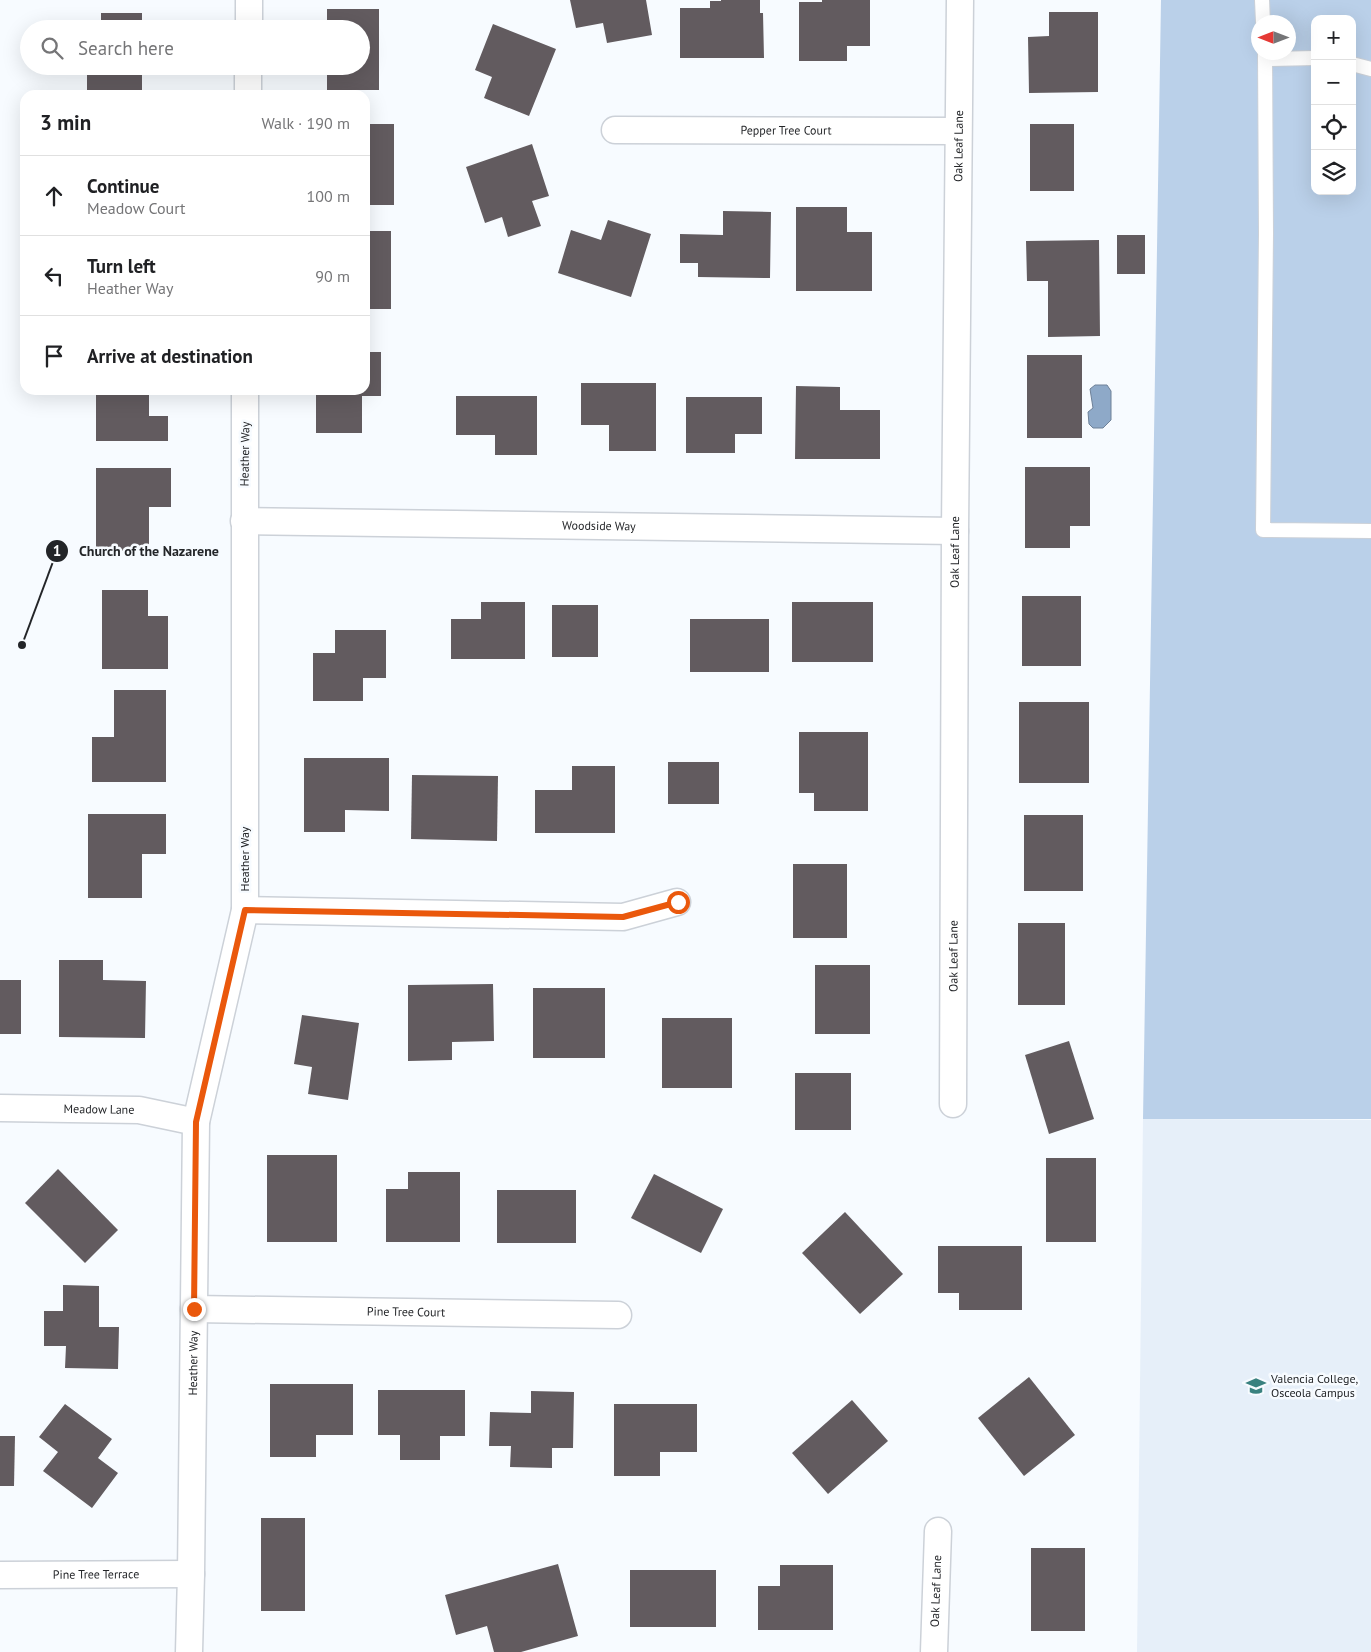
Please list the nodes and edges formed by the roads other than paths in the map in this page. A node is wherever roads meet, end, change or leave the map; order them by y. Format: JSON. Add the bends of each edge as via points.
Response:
{"nodes":[{"id":1,"x":249,"y":0,"type":"edge"},
{"id":2,"x":960,"y":0,"type":"edge"},
{"id":3,"x":1262,"y":0,"type":"edge"},
{"id":4,"x":1263,"y":15,"type":"edge"},
{"id":5,"x":249,"y":20,"type":"edge"},
{"id":6,"x":1296,"y":57,"type":"edge"},
{"id":7,"x":1311,"y":58,"type":"edge"},
{"id":8,"x":1265,"y":60,"type":"edge"},
{"id":9,"x":1356,"y":65,"type":"edge"},
{"id":10,"x":1371,"y":69,"type":"edge"},
{"id":11,"x":248,"y":75,"type":"edge"},
{"id":12,"x":248,"y":90,"type":"edge"},
{"id":13,"x":615,"y":130,"type":"dead end"},
{"id":14,"x":958,"y":131,"type":"junction"},
{"id":15,"x":245,"y":395,"type":"edge"},
{"id":16,"x":244,"y":521,"type":"junction"},
{"id":17,"x":955,"y":531,"type":"junction"},
{"id":18,"x":1371,"y":531,"type":"edge"},
{"id":19,"x":678,"y":902,"type":"dead end"},
{"id":20,"x":245,"y":910,"type":"junction"},
{"id":21,"x":953,"y":1104,"type":"dead end"},
{"id":22,"x":0,"y":1108,"type":"edge"},
{"id":23,"x":196,"y":1122,"type":"junction"},
{"id":24,"x":194,"y":1309,"type":"junction"},
{"id":25,"x":618,"y":1315,"type":"dead end"},
{"id":26,"x":938,"y":1531,"type":"dead end"},
{"id":27,"x":191,"y":1574,"type":"junction"},
{"id":28,"x":0,"y":1575,"type":"edge"},
{"id":29,"x":189,"y":1652,"type":"edge"},
{"id":30,"x":934,"y":1652,"type":"edge"}],
"edges":[{"from":1,"to":5,"type":"street"},
{"from":2,"to":14,"type":"street","name":"Oak Leaf Lane"},
{"from":3,"to":4,"type":"lane"},
{"from":6,"to":7,"type":"lane"},
{"from":8,"to":18,"type":"lane","via":[[1262,530]]},
{"from":9,"to":10,"type":"lane"},
{"from":11,"to":12,"type":"street"},
{"from":13,"to":14,"type":"street","name":"Pepper Tree Court"},
{"from":14,"to":17,"type":"street","name":"Oak Leaf Lane"},
{"from":15,"to":16,"type":"street","name":"Heather Way"},
{"from":16,"to":17,"type":"street","name":"Woodside Way"},
{"from":16,"to":20,"type":"street","name":"Heather Way"},
{"from":17,"to":21,"type":"street","name":"Oak Leaf Lane"},
{"from":19,"to":20,"type":"street","via":[[623,917]]},
{"from":20,"to":23,"type":"street","name":"Heather Way"},
{"from":22,"to":23,"type":"street","name":"Meadow Lane","via":[[140,1110]]},
{"from":23,"to":24,"type":"street","name":"Heather Way"},
{"from":24,"to":25,"type":"street","name":"Pine Tree Court"},
{"from":24,"to":27,"type":"street","name":"Heather Way"},
{"from":26,"to":30,"type":"street","name":"Oak Leaf Lane"},
{"from":27,"to":28,"type":"street","name":"Pine Tree Terrace"},
{"from":27,"to":29,"type":"street","name":"Heather Way"}]}
